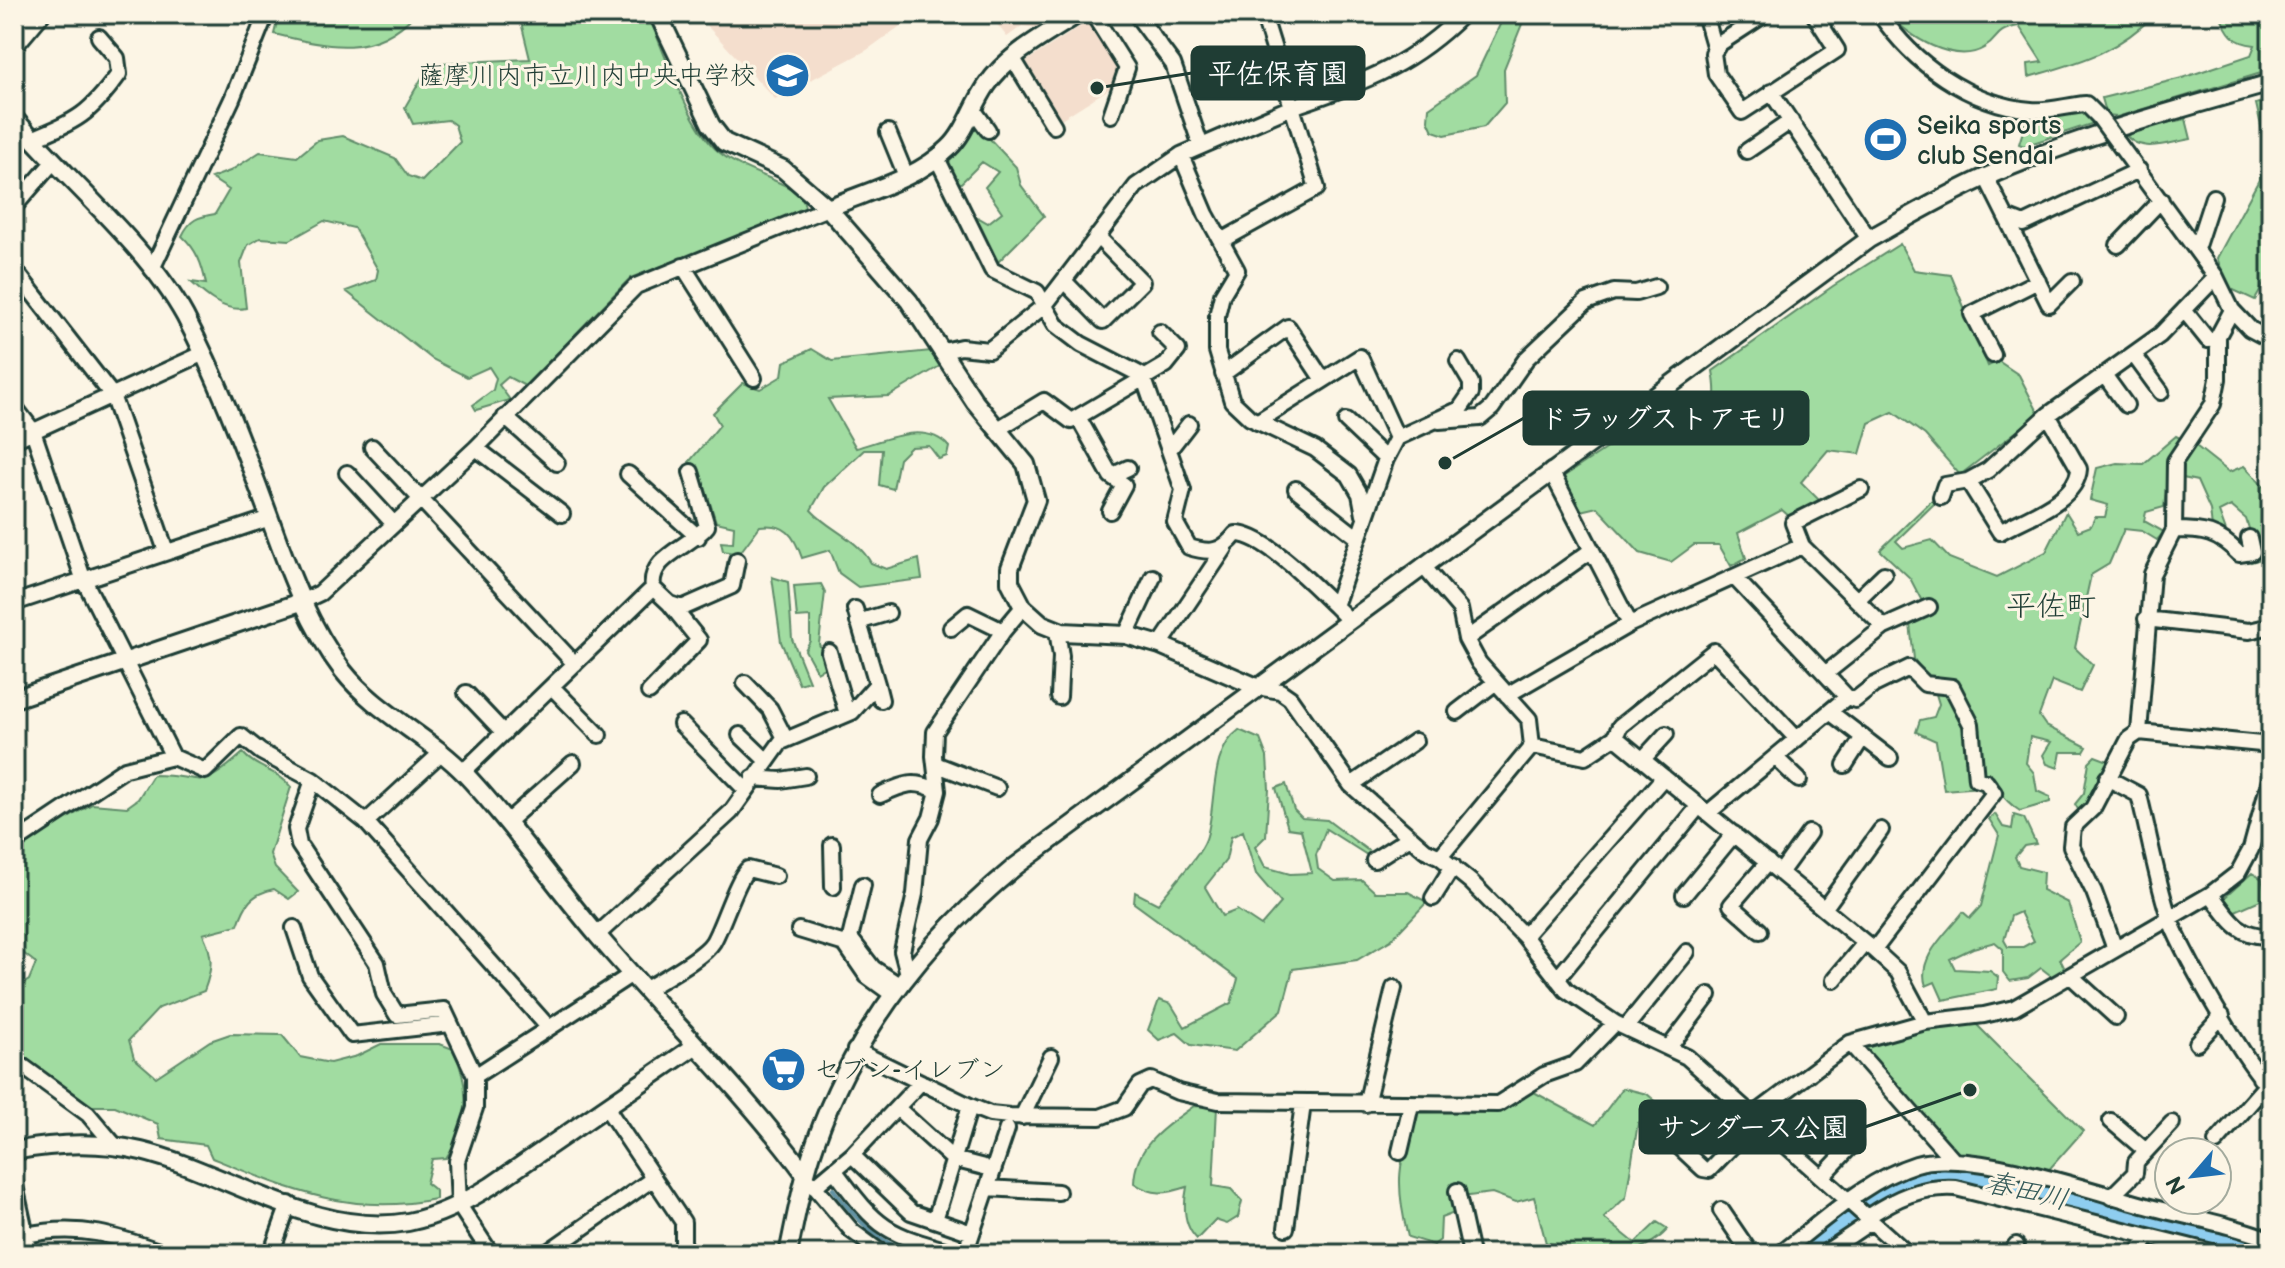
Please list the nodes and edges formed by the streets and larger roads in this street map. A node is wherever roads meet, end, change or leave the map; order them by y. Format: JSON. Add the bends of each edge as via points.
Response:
{"nodes":[{"id":1,"x":41,"y":14,"type":"edge"},
{"id":2,"x":266,"y":14,"type":"edge"},
{"id":3,"x":658,"y":14,"type":"edge"},
{"id":4,"x":1078,"y":14,"type":"edge"},
{"id":5,"x":1093,"y":14,"type":"edge"},
{"id":6,"x":1136,"y":14,"type":"edge"},
{"id":7,"x":1263,"y":14,"type":"edge"},
{"id":8,"x":1463,"y":14,"type":"edge"},
{"id":9,"x":1705,"y":14,"type":"edge"},
{"id":10,"x":1765,"y":14,"type":"edge"},
{"id":11,"x":1814,"y":14,"type":"edge"},
{"id":12,"x":1880,"y":14,"type":"edge"},
{"id":13,"x":99,"y":37,"type":"dead end"},
{"id":14,"x":14,"y":46,"type":"edge"},
{"id":15,"x":1715,"y":49,"type":"junction"},
{"id":16,"x":1012,"y":57,"type":"junction"},
{"id":17,"x":2271,"y":83,"type":"edge"},
{"id":18,"x":1771,"y":92,"type":"junction"},
{"id":19,"x":1292,"y":107,"type":"junction"},
{"id":20,"x":973,"y":109,"type":"junction"},
{"id":21,"x":1111,"y":115,"type":"dead end"},
{"id":22,"x":14,"y":118,"type":"edge"},
{"id":23,"x":1791,"y":121,"type":"junction"},
{"id":24,"x":1054,"y":126,"type":"dead end"},
{"id":25,"x":988,"y":130,"type":"dead end"},
{"id":26,"x":888,"y":132,"type":"dead end"},
{"id":27,"x":32,"y":139,"type":"junction"},
{"id":28,"x":1201,"y":146,"type":"junction"},
{"id":29,"x":1747,"y":151,"type":"dead end"},
{"id":30,"x":1181,"y":155,"type":"junction"},
{"id":31,"x":937,"y":158,"type":"junction"},
{"id":32,"x":54,"y":161,"type":"junction"},
{"id":33,"x":2139,"y":170,"type":"junction"},
{"id":34,"x":906,"y":176,"type":"junction"},
{"id":35,"x":1986,"y":177,"type":"junction"},
{"id":36,"x":2213,"y":197,"type":"dead end"},
{"id":37,"x":2161,"y":200,"type":"junction"},
{"id":38,"x":14,"y":207,"type":"edge"},
{"id":39,"x":828,"y":208,"type":"junction"},
{"id":40,"x":2006,"y":217,"type":"junction"},
{"id":41,"x":1097,"y":236,"type":"junction"},
{"id":42,"x":1869,"y":239,"type":"junction"},
{"id":43,"x":1221,"y":241,"type":"junction"},
{"id":44,"x":2118,"y":245,"type":"dead end"},
{"id":45,"x":2196,"y":249,"type":"junction"},
{"id":46,"x":683,"y":266,"type":"junction"},
{"id":47,"x":14,"y":269,"type":"edge"},
{"id":48,"x":152,"y":269,"type":"junction"},
{"id":49,"x":2216,"y":277,"type":"junction"},
{"id":50,"x":2038,"y":281,"type":"junction"},
{"id":51,"x":2072,"y":281,"type":"dead end"},
{"id":52,"x":1065,"y":282,"type":"junction"},
{"id":53,"x":1656,"y":287,"type":"dead end"},
{"id":54,"x":1045,"y":305,"type":"junction"},
{"id":55,"x":2184,"y":310,"type":"junction"},
{"id":56,"x":2232,"y":310,"type":"junction"},
{"id":57,"x":1160,"y":332,"type":"dead end"},
{"id":58,"x":2208,"y":340,"type":"dead end"},
{"id":59,"x":2271,"y":340,"type":"edge"},
{"id":60,"x":944,"y":351,"type":"junction"},
{"id":61,"x":202,"y":354,"type":"junction"},
{"id":62,"x":1993,"y":355,"type":"dead end"},
{"id":63,"x":2134,"y":355,"type":"junction"},
{"id":64,"x":1458,"y":361,"type":"dead end"},
{"id":65,"x":1223,"y":374,"type":"junction"},
{"id":66,"x":1143,"y":376,"type":"junction"},
{"id":67,"x":2105,"y":376,"type":"junction"},
{"id":68,"x":754,"y":378,"type":"dead end"},
{"id":69,"x":1323,"y":380,"type":"junction"},
{"id":70,"x":2161,"y":392,"type":"dead end"},
{"id":71,"x":112,"y":395,"type":"junction"},
{"id":72,"x":2126,"y":405,"type":"dead end"},
{"id":73,"x":14,"y":406,"type":"edge"},
{"id":74,"x":2048,"y":415,"type":"junction"},
{"id":75,"x":505,"y":417,"type":"junction"},
{"id":76,"x":1078,"y":417,"type":"junction"},
{"id":77,"x":1346,"y":421,"type":"dead end"},
{"id":78,"x":1434,"y":421,"type":"junction"},
{"id":79,"x":1257,"y":422,"type":"junction"},
{"id":80,"x":1189,"y":424,"type":"dead end"},
{"id":81,"x":998,"y":429,"type":"junction"},
{"id":82,"x":33,"y":431,"type":"junction"},
{"id":83,"x":1397,"y":438,"type":"junction"},
{"id":84,"x":14,"y":440,"type":"edge"},
{"id":85,"x":372,"y":447,"type":"dead end"},
{"id":86,"x":476,"y":448,"type":"junction"},
{"id":87,"x":1169,"y":450,"type":"junction"},
{"id":88,"x":1386,"y":459,"type":"junction"},
{"id":89,"x":557,"y":463,"type":"dead end"},
{"id":90,"x":1128,"y":468,"type":"dead end"},
{"id":91,"x":1551,"y":471,"type":"junction"},
{"id":92,"x":691,"y":472,"type":"dead end"},
{"id":93,"x":347,"y":473,"type":"dead end"},
{"id":94,"x":628,"y":474,"type":"dead end"},
{"id":95,"x":1111,"y":476,"type":"junction"},
{"id":96,"x":1968,"y":481,"type":"junction"},
{"id":97,"x":1296,"y":489,"type":"dead end"},
{"id":98,"x":1861,"y":489,"type":"dead end"},
{"id":99,"x":1941,"y":497,"type":"dead end"},
{"id":100,"x":421,"y":500,"type":"junction"},
{"id":101,"x":1110,"y":511,"type":"dead end"},
{"id":102,"x":562,"y":514,"type":"dead end"},
{"id":103,"x":1364,"y":515,"type":"junction"},
{"id":104,"x":270,"y":518,"type":"junction"},
{"id":105,"x":394,"y":524,"type":"junction"},
{"id":106,"x":2174,"y":530,"type":"junction"},
{"id":107,"x":698,"y":537,"type":"junction"},
{"id":108,"x":1357,"y":537,"type":"junction"},
{"id":109,"x":2249,"y":538,"type":"dead end"},
{"id":110,"x":1802,"y":546,"type":"junction"},
{"id":111,"x":1225,"y":548,"type":"junction"},
{"id":112,"x":1592,"y":550,"type":"junction"},
{"id":113,"x":166,"y":551,"type":"junction"},
{"id":114,"x":737,"y":560,"type":"dead end"},
{"id":115,"x":1423,"y":566,"type":"junction"},
{"id":116,"x":1884,"y":574,"type":"dead end"},
{"id":117,"x":1153,"y":577,"type":"dead end"},
{"id":118,"x":1734,"y":577,"type":"junction"},
{"id":119,"x":83,"y":578,"type":"junction"},
{"id":120,"x":653,"y":588,"type":"junction"},
{"id":121,"x":1857,"y":600,"type":"junction"},
{"id":122,"x":301,"y":602,"type":"junction"},
{"id":123,"x":14,"y":603,"type":"edge"},
{"id":124,"x":670,"y":604,"type":"junction"},
{"id":125,"x":1335,"y":606,"type":"junction"},
{"id":126,"x":1023,"y":607,"type":"junction"},
{"id":127,"x":1929,"y":607,"type":"dead end"},
{"id":128,"x":888,"y":613,"type":"dead end"},
{"id":129,"x":2146,"y":619,"type":"junction"},
{"id":130,"x":1349,"y":620,"type":"junction"},
{"id":131,"x":1630,"y":624,"type":"junction"},
{"id":132,"x":2271,"y":626,"type":"edge"},
{"id":133,"x":1884,"y":627,"type":"junction"},
{"id":134,"x":951,"y":628,"type":"dead end"},
{"id":135,"x":1057,"y":630,"type":"junction"},
{"id":136,"x":1003,"y":631,"type":"junction"},
{"id":137,"x":1126,"y":635,"type":"junction"},
{"id":138,"x":1466,"y":639,"type":"junction"},
{"id":139,"x":1160,"y":645,"type":"junction"},
{"id":140,"x":829,"y":652,"type":"dead end"},
{"id":141,"x":126,"y":664,"type":"junction"},
{"id":142,"x":575,"y":664,"type":"junction"},
{"id":143,"x":1825,"y":674,"type":"junction"},
{"id":144,"x":1496,"y":682,"type":"junction"},
{"id":145,"x":745,"y":683,"type":"dead end"},
{"id":146,"x":877,"y":684,"type":"junction"},
{"id":147,"x":552,"y":687,"type":"junction"},
{"id":148,"x":1257,"y":687,"type":"junction"},
{"id":149,"x":649,"y":692,"type":"dead end"},
{"id":150,"x":466,"y":693,"type":"dead end"},
{"id":151,"x":1507,"y":695,"type":"junction"},
{"id":152,"x":1059,"y":697,"type":"dead end"},
{"id":153,"x":1847,"y":697,"type":"junction"},
{"id":154,"x":14,"y":699,"type":"edge"},
{"id":155,"x":881,"y":700,"type":"dead end"},
{"id":156,"x":1457,"y":712,"type":"dead end"},
{"id":157,"x":1830,"y":712,"type":"junction"},
{"id":158,"x":847,"y":714,"type":"junction"},
{"id":159,"x":681,"y":724,"type":"dead end"},
{"id":160,"x":2139,"y":732,"type":"junction"},
{"id":161,"x":504,"y":733,"type":"junction"},
{"id":162,"x":1666,"y":734,"type":"dead end"},
{"id":163,"x":599,"y":735,"type":"dead end"},
{"id":164,"x":740,"y":735,"type":"dead end"},
{"id":165,"x":1615,"y":737,"type":"junction"},
{"id":166,"x":1863,"y":737,"type":"junction"},
{"id":167,"x":1797,"y":739,"type":"junction"},
{"id":168,"x":786,"y":740,"type":"junction"},
{"id":169,"x":1415,"y":741,"type":"dead end"},
{"id":170,"x":2271,"y":745,"type":"edge"},
{"id":171,"x":1532,"y":746,"type":"junction"},
{"id":172,"x":442,"y":752,"type":"junction"},
{"id":173,"x":173,"y":757,"type":"junction"},
{"id":174,"x":1775,"y":757,"type":"junction"},
{"id":175,"x":1890,"y":758,"type":"dead end"},
{"id":176,"x":1643,"y":759,"type":"junction"},
{"id":177,"x":767,"y":761,"type":"junction"},
{"id":178,"x":573,"y":763,"type":"dead end"},
{"id":179,"x":935,"y":764,"type":"junction"},
{"id":180,"x":1845,"y":765,"type":"dead end"},
{"id":181,"x":463,"y":772,"type":"junction"},
{"id":182,"x":806,"y":776,"type":"dead end"},
{"id":183,"x":1664,"y":777,"type":"junction"},
{"id":184,"x":2107,"y":778,"type":"junction"},
{"id":185,"x":313,"y":780,"type":"junction"},
{"id":186,"x":1799,"y":780,"type":"dead end"},
{"id":187,"x":2269,"y":782,"type":"edge"},
{"id":188,"x":749,"y":783,"type":"junction"},
{"id":189,"x":1351,"y":785,"type":"junction"},
{"id":190,"x":997,"y":788,"type":"dead end"},
{"id":191,"x":938,"y":791,"type":"junction"},
{"id":192,"x":880,"y":795,"type":"dead end"},
{"id":193,"x":1703,"y":810,"type":"junction"},
{"id":194,"x":508,"y":821,"type":"junction"},
{"id":195,"x":366,"y":822,"type":"junction"},
{"id":196,"x":1881,"y":830,"type":"dead end"},
{"id":197,"x":1809,"y":833,"type":"dead end"},
{"id":198,"x":1734,"y":834,"type":"junction"},
{"id":199,"x":1410,"y":837,"type":"junction"},
{"id":200,"x":14,"y":843,"type":"edge"},
{"id":201,"x":832,"y":845,"type":"dead end"},
{"id":202,"x":1440,"y":857,"type":"junction"},
{"id":203,"x":1374,"y":860,"type":"dead end"},
{"id":204,"x":1768,"y":862,"type":"junction"},
{"id":205,"x":1453,"y":866,"type":"junction"},
{"id":206,"x":1780,"y":873,"type":"junction"},
{"id":207,"x":776,"y":876,"type":"dead end"},
{"id":208,"x":2211,"y":894,"type":"junction"},
{"id":209,"x":1684,"y":895,"type":"dead end"},
{"id":210,"x":1433,"y":898,"type":"dead end"},
{"id":211,"x":1824,"y":909,"type":"junction"},
{"id":212,"x":2169,"y":918,"type":"junction"},
{"id":213,"x":294,"y":928,"type":"dead end"},
{"id":214,"x":799,"y":930,"type":"dead end"},
{"id":215,"x":1760,"y":931,"type":"dead end"},
{"id":216,"x":597,"y":935,"type":"junction"},
{"id":217,"x":1524,"y":936,"type":"junction"},
{"id":218,"x":2271,"y":936,"type":"edge"},
{"id":219,"x":1869,"y":946,"type":"junction"},
{"id":220,"x":2115,"y":949,"type":"junction"},
{"id":221,"x":1687,"y":952,"type":"dead end"},
{"id":222,"x":632,"y":974,"type":"junction"},
{"id":223,"x":2072,"y":977,"type":"junction"},
{"id":224,"x":1557,"y":979,"type":"junction"},
{"id":225,"x":1834,"y":980,"type":"dead end"},
{"id":226,"x":900,"y":984,"type":"junction"},
{"id":227,"x":1394,"y":988,"type":"dead end"},
{"id":228,"x":645,"y":990,"type":"junction"},
{"id":229,"x":1709,"y":995,"type":"dead end"},
{"id":230,"x":2222,"y":1016,"type":"junction"},
{"id":231,"x":2116,"y":1017,"type":"dead end"},
{"id":232,"x":1925,"y":1022,"type":"junction"},
{"id":233,"x":450,"y":1024,"type":"junction"},
{"id":234,"x":1621,"y":1025,"type":"junction"},
{"id":235,"x":549,"y":1028,"type":"junction"},
{"id":236,"x":1850,"y":1043,"type":"junction"},
{"id":237,"x":2197,"y":1043,"type":"dead end"},
{"id":238,"x":695,"y":1046,"type":"junction"},
{"id":239,"x":1670,"y":1046,"type":"junction"},
{"id":240,"x":855,"y":1050,"type":"junction"},
{"id":241,"x":1051,"y":1057,"type":"dead end"},
{"id":242,"x":14,"y":1060,"type":"edge"},
{"id":243,"x":2271,"y":1066,"type":"edge"},
{"id":244,"x":475,"y":1076,"type":"junction"},
{"id":245,"x":921,"y":1082,"type":"junction"},
{"id":246,"x":2266,"y":1083,"type":"edge"},
{"id":247,"x":1303,"y":1104,"type":"junction"},
{"id":248,"x":1366,"y":1104,"type":"junction"},
{"id":249,"x":1411,"y":1105,"type":"junction"},
{"id":250,"x":970,"y":1106,"type":"junction"},
{"id":251,"x":606,"y":1107,"type":"junction"},
{"id":252,"x":897,"y":1108,"type":"junction"},
{"id":253,"x":1022,"y":1117,"type":"junction"},
{"id":254,"x":1756,"y":1117,"type":"junction"},
{"id":255,"x":2111,"y":1121,"type":"dead end"},
{"id":256,"x":2172,"y":1123,"type":"dead end"},
{"id":257,"x":1007,"y":1129,"type":"dead end"},
{"id":258,"x":2221,"y":1136,"type":"edge"},
{"id":259,"x":1672,"y":1140,"type":"dead end"},
{"id":260,"x":1854,"y":1143,"type":"dead end"},
{"id":261,"x":116,"y":1147,"type":"junction"},
{"id":262,"x":14,"y":1151,"type":"edge"},
{"id":263,"x":2146,"y":1151,"type":"junction"},
{"id":264,"x":1400,"y":1152,"type":"dead end"},
{"id":265,"x":852,"y":1155,"type":"junction"},
{"id":266,"x":953,"y":1159,"type":"junction"},
{"id":267,"x":1953,"y":1160,"type":"junction"},
{"id":268,"x":984,"y":1167,"type":"dead end"},
{"id":269,"x":835,"y":1171,"type":"junction"},
{"id":270,"x":1822,"y":1177,"type":"junction"},
{"id":271,"x":654,"y":1178,"type":"junction"},
{"id":272,"x":14,"y":1181,"type":"edge"},
{"id":273,"x":810,"y":1181,"type":"junction"},
{"id":274,"x":987,"y":1188,"type":"junction"},
{"id":275,"x":1457,"y":1191,"type":"dead end"},
{"id":276,"x":1058,"y":1192,"type":"dead end"},
{"id":277,"x":2111,"y":1197,"type":"junction"},
{"id":278,"x":1850,"y":1202,"type":"junction"},
{"id":279,"x":289,"y":1204,"type":"junction"},
{"id":280,"x":459,"y":1205,"type":"junction"},
{"id":281,"x":1721,"y":1210,"type":"dead end"},
{"id":282,"x":1867,"y":1217,"type":"junction"},
{"id":283,"x":935,"y":1220,"type":"junction"},
{"id":284,"x":1286,"y":1228,"type":"dead end"},
{"id":285,"x":972,"y":1233,"type":"junction"},
{"id":286,"x":26,"y":1235,"type":"junction"},
{"id":287,"x":2148,"y":1236,"type":"junction"},
{"id":288,"x":2271,"y":1240,"type":"edge"},
{"id":289,"x":569,"y":1246,"type":"edge"},
{"id":290,"x":140,"y":1249,"type":"edge"},
{"id":291,"x":30,"y":1254,"type":"edge"},
{"id":292,"x":167,"y":1254,"type":"edge"},
{"id":293,"x":271,"y":1254,"type":"edge"},
{"id":294,"x":491,"y":1254,"type":"edge"},
{"id":295,"x":545,"y":1254,"type":"edge"},
{"id":296,"x":683,"y":1254,"type":"edge"},
{"id":297,"x":788,"y":1254,"type":"edge"},
{"id":298,"x":883,"y":1254,"type":"edge"},
{"id":299,"x":958,"y":1254,"type":"edge"},
{"id":300,"x":965,"y":1254,"type":"edge"},
{"id":301,"x":1471,"y":1254,"type":"edge"},
{"id":302,"x":1751,"y":1254,"type":"edge"},
{"id":303,"x":1780,"y":1254,"type":"edge"},
{"id":304,"x":1823,"y":1254,"type":"edge"},
{"id":305,"x":1908,"y":1254,"type":"edge"},
{"id":306,"x":2138,"y":1254,"type":"edge"},
{"id":307,"x":2220,"y":1254,"type":"edge"}],
"edges":[{"from":1,"to":14,"type":"street"},
{"from":2,"to":48,"type":"street"},
{"from":3,"to":39,"type":"street","via":[[695,97],[724,142],[783,169]]},
{"from":4,"to":16,"type":"street"},
{"from":5,"to":21,"type":"street","via":[[1127,68]]},
{"from":6,"to":28,"type":"street","via":[[1173,64]]},
{"from":7,"to":19,"type":"street"},
{"from":8,"to":19,"type":"street","via":[[1415,56],[1374,78]]},
{"from":9,"to":15,"type":"street"},
{"from":10,"to":15,"type":"street"},
{"from":11,"to":18,"type":"street","via":[[1837,50]]},
{"from":12,"to":33,"type":"street","bridge":true,"via":[[1919,59],[1968,91],[2034,110],[2086,104]]},
{"from":13,"to":27,"type":"street","via":[[117,58],[119,74],[78,120]]},
{"from":15,"to":18,"type":"street","via":[[1716,74],[1742,112]]},
{"from":16,"to":20,"type":"street"},
{"from":16,"to":24,"type":"street"},
{"from":17,"to":35,"type":"street","via":[[2148,117]]},
{"from":18,"to":23,"type":"street"},
{"from":19,"to":28,"type":"street"},
{"from":19,"to":43,"type":"street","via":[[1317,188]]},
{"from":20,"to":25,"type":"street"},
{"from":20,"to":31,"type":"street","via":[[952,146]]},
{"from":22,"to":27,"type":"street"},
{"from":23,"to":29,"type":"street"},
{"from":23,"to":42,"type":"street"},
{"from":26,"to":34,"type":"street"},
{"from":27,"to":32,"type":"street"},
{"from":28,"to":30,"type":"street"},
{"from":30,"to":41,"type":"street","via":[[1136,186]]},
{"from":30,"to":43,"type":"street"},
{"from":31,"to":34,"type":"street"},
{"from":31,"to":54,"type":"street","via":[[992,270],[1037,292]]},
{"from":32,"to":38,"type":"street"},
{"from":32,"to":48,"type":"street"},
{"from":33,"to":37,"type":"street"},
{"from":33,"to":40,"type":"street","via":[[2024,224]]},
{"from":34,"to":39,"type":"street"},
{"from":35,"to":40,"type":"street"},
{"from":35,"to":42,"type":"street"},
{"from":36,"to":45,"type":"street"},
{"from":37,"to":44,"type":"street"},
{"from":37,"to":45,"type":"street"},
{"from":39,"to":46,"type":"street"},
{"from":39,"to":60,"type":"street","via":[[909,301]]},
{"from":40,"to":50,"type":"street"},
{"from":41,"to":52,"type":"street"},
{"from":41,"to":52,"type":"street","via":[[1142,282],[1103,321]]},
{"from":42,"to":91,"type":"street"},
{"from":43,"to":65,"type":"street","via":[[1237,270],[1217,316]]},
{"from":45,"to":49,"type":"street"},
{"from":46,"to":68,"type":"street"},
{"from":46,"to":75,"type":"street","via":[[636,286],[617,301]]},
{"from":47,"to":71,"type":"street"},
{"from":48,"to":61,"type":"street","via":[[184,315]]},
{"from":49,"to":55,"type":"street"},
{"from":49,"to":56,"type":"street"},
{"from":50,"to":51,"type":"street","via":[[2049,304]]},
{"from":50,"to":62,"type":"street","via":[[1972,314]]},
{"from":52,"to":54,"type":"street"},
{"from":53,"to":78,"type":"street","via":[[1586,302],[1526,359],[1480,418]]},
{"from":54,"to":60,"type":"street","via":[[989,350]]},
{"from":54,"to":66,"type":"street","via":[[1056,325],[1081,344]]},
{"from":55,"to":58,"type":"street"},
{"from":55,"to":63,"type":"street"},
{"from":56,"to":59,"type":"street","via":[[2250,329]]},
{"from":56,"to":106,"type":"street","via":[[2218,336],[2213,404],[2175,461]]},
{"from":57,"to":66,"type":"street","via":[[1178,350],[1166,365]]},
{"from":60,"to":81,"type":"street"},
{"from":61,"to":71,"type":"street"},
{"from":61,"to":104,"type":"street"},
{"from":63,"to":67,"type":"street"},
{"from":63,"to":70,"type":"street"},
{"from":64,"to":78,"type":"street","via":[[1471,393],[1460,409]]},
{"from":65,"to":69,"type":"street","via":[[1288,327]]},
{"from":65,"to":79,"type":"street","via":[[1232,401]]},
{"from":66,"to":76,"type":"street"},
{"from":66,"to":87,"type":"street"},
{"from":67,"to":72,"type":"street"},
{"from":67,"to":74,"type":"street"},
{"from":69,"to":79,"type":"street"},
{"from":69,"to":83,"type":"street","via":[[1360,357]]},
{"from":71,"to":82,"type":"street"},
{"from":71,"to":113,"type":"street"},
{"from":73,"to":82,"type":"street"},
{"from":74,"to":96,"type":"street","via":[[1988,470]]},
{"from":74,"to":96,"type":"street","via":[[2079,469],[2065,495],[2000,532]]},
{"from":75,"to":86,"type":"street"},
{"from":75,"to":89,"type":"street"},
{"from":76,"to":81,"type":"street","via":[[1071,421],[1044,401]]},
{"from":76,"to":95,"type":"street"},
{"from":77,"to":88,"type":"street"},
{"from":78,"to":83,"type":"street"},
{"from":79,"to":103,"type":"street","via":[[1315,449],[1349,475]]},
{"from":80,"to":87,"type":"street"},
{"from":81,"to":126,"type":"street","via":[[1026,464],[1034,485],[1033,512],[1010,568],[1010,582]]},
{"from":82,"to":84,"type":"street"},
{"from":82,"to":119,"type":"street"},
{"from":83,"to":88,"type":"street"},
{"from":85,"to":100,"type":"street"},
{"from":86,"to":100,"type":"street"},
{"from":86,"to":102,"type":"street"},
{"from":87,"to":111,"type":"street","via":[[1183,490],[1175,522],[1189,547],[1207,553]]},
{"from":88,"to":103,"type":"street"},
{"from":90,"to":95,"type":"street"},
{"from":91,"to":112,"type":"street"},
{"from":91,"to":115,"type":"street"},
{"from":92,"to":107,"type":"street","via":[[707,526]]},
{"from":93,"to":105,"type":"street"},
{"from":94,"to":107,"type":"street"},
{"from":95,"to":101,"type":"street","via":[[1124,485]]},
{"from":96,"to":99,"type":"street","via":[[1945,485]]},
{"from":97,"to":108,"type":"street"},
{"from":98,"to":110,"type":"street","via":[[1793,523]]},
{"from":100,"to":105,"type":"street"},
{"from":100,"to":142,"type":"street"},
{"from":103,"to":108,"type":"street"},
{"from":104,"to":113,"type":"street"},
{"from":104,"to":122,"type":"street"},
{"from":105,"to":122,"type":"street","via":[[320,593]]},
{"from":106,"to":109,"type":"street","via":[[2206,530],[2239,554],[2252,552]]},
{"from":106,"to":129,"type":"street","via":[[2152,574]]},
{"from":107,"to":120,"type":"street","via":[[662,560],[651,579]]},
{"from":108,"to":125,"type":"street"},
{"from":110,"to":118,"type":"street"},
{"from":110,"to":121,"type":"street"},
{"from":111,"to":125,"type":"street","via":[[1236,534],[1248,534]]},
{"from":111,"to":139,"type":"street"},
{"from":112,"to":131,"type":"street"},
{"from":112,"to":138,"type":"street"},
{"from":113,"to":119,"type":"street"},
{"from":114,"to":124,"type":"street","via":[[732,586],[723,592],[682,608]]},
{"from":115,"to":130,"type":"street"},
{"from":115,"to":138,"type":"street","via":[[1460,609]]},
{"from":116,"to":121,"type":"street"},
{"from":117,"to":137,"type":"street"},
{"from":118,"to":131,"type":"street"},
{"from":118,"to":143,"type":"street"},
{"from":119,"to":123,"type":"street"},
{"from":119,"to":141,"type":"street"},
{"from":120,"to":124,"type":"street"},
{"from":120,"to":142,"type":"street"},
{"from":121,"to":133,"type":"street"},
{"from":122,"to":141,"type":"street"},
{"from":122,"to":172,"type":"street","via":[[339,665],[365,695]]},
{"from":124,"to":149,"type":"street","via":[[699,640]]},
{"from":125,"to":130,"type":"street"},
{"from":126,"to":135,"type":"street"},
{"from":126,"to":136,"type":"street"},
{"from":127,"to":133,"type":"street"},
{"from":128,"to":146,"type":"street","via":[[856,616]]},
{"from":129,"to":132,"type":"street","via":[[2249,631]]},
{"from":129,"to":160,"type":"street"},
{"from":130,"to":148,"type":"street"},
{"from":131,"to":151,"type":"street"},
{"from":133,"to":143,"type":"street"},
{"from":134,"to":136,"type":"street","via":[[968,614]]},
{"from":135,"to":137,"type":"street"},
{"from":135,"to":152,"type":"street"},
{"from":136,"to":179,"type":"street","via":[[935,732]]},
{"from":137,"to":139,"type":"street"},
{"from":138,"to":144,"type":"street"},
{"from":139,"to":148,"type":"street"},
{"from":140,"to":158,"type":"street"},
{"from":141,"to":154,"type":"street"},
{"from":141,"to":173,"type":"street"},
{"from":142,"to":147,"type":"street"},
{"from":143,"to":153,"type":"street"},
{"from":144,"to":151,"type":"street"},
{"from":144,"to":156,"type":"street"},
{"from":145,"to":168,"type":"street","via":[[770,709]]},
{"from":146,"to":155,"type":"street"},
{"from":146,"to":158,"type":"street"},
{"from":147,"to":161,"type":"street"},
{"from":147,"to":163,"type":"street"},
{"from":148,"to":189,"type":"street","via":[[1290,698]]},
{"from":148,"to":226,"type":"street","via":[[975,900]]},
{"from":150,"to":161,"type":"street"},
{"from":151,"to":171,"type":"street","via":[[1529,719]]},
{"from":153,"to":157,"type":"street"},
{"from":153,"to":219,"type":"street","via":[[1855,700],[1909,668],[1925,684],[1952,687],[1971,724],[1976,779],[1994,793]]},
{"from":157,"to":166,"type":"street"},
{"from":157,"to":167,"type":"street"},
{"from":158,"to":168,"type":"street"},
{"from":159,"to":188,"type":"street"},
{"from":160,"to":170,"type":"street"},
{"from":160,"to":184,"type":"street","via":[[2129,739]]},
{"from":161,"to":181,"type":"street"},
{"from":162,"to":176,"type":"street"},
{"from":164,"to":177,"type":"street"},
{"from":165,"to":167,"type":"street","via":[[1620,726],[1714,651]]},
{"from":165,"to":171,"type":"street","via":[[1585,757]]},
{"from":165,"to":176,"type":"street"},
{"from":166,"to":175,"type":"street"},
{"from":166,"to":180,"type":"street"},
{"from":167,"to":174,"type":"street"},
{"from":168,"to":177,"type":"street"},
{"from":169,"to":189,"type":"street"},
{"from":171,"to":202,"type":"street"},
{"from":172,"to":181,"type":"street"},
{"from":172,"to":195,"type":"street"},
{"from":173,"to":185,"type":"street","via":[[205,771],[241,736]]},
{"from":173,"to":200,"type":"street","via":[[125,769]]},
{"from":174,"to":186,"type":"street"},
{"from":174,"to":193,"type":"street"},
{"from":176,"to":183,"type":"street"},
{"from":177,"to":188,"type":"street"},
{"from":178,"to":194,"type":"street"},
{"from":179,"to":190,"type":"street"},
{"from":179,"to":191,"type":"street"},
{"from":181,"to":194,"type":"street"},
{"from":182,"to":188,"type":"street"},
{"from":183,"to":193,"type":"street"},
{"from":183,"to":217,"type":"street"},
{"from":184,"to":212,"type":"street","via":[[2139,795]]},
{"from":184,"to":220,"type":"street","via":[[2093,808],[2073,827],[2071,846]]},
{"from":185,"to":195,"type":"street"},
{"from":185,"to":233,"type":"street","via":[[296,829],[299,845],[377,963],[384,994],[397,1015],[444,1010]]},
{"from":187,"to":208,"type":"street","via":[[2251,849],[2238,873]]},
{"from":188,"to":216,"type":"street","via":[[731,812]]},
{"from":189,"to":199,"type":"street"},
{"from":191,"to":192,"type":"street","via":[[909,781]]},
{"from":191,"to":226,"type":"street","via":[[920,839]]},
{"from":193,"to":198,"type":"street"},
{"from":193,"to":224,"type":"street"},
{"from":194,"to":216,"type":"street"},
{"from":195,"to":235,"type":"street"},
{"from":196,"to":211,"type":"street"},
{"from":197,"to":206,"type":"street"},
{"from":198,"to":204,"type":"street"},
{"from":198,"to":209,"type":"street"},
{"from":199,"to":202,"type":"street"},
{"from":199,"to":203,"type":"street"},
{"from":201,"to":226,"type":"street","via":[[829,887],[862,890],[850,938],[873,968]]},
{"from":202,"to":205,"type":"street"},
{"from":204,"to":206,"type":"street"},
{"from":204,"to":215,"type":"street","via":[[1731,905]]},
{"from":205,"to":210,"type":"street"},
{"from":205,"to":217,"type":"street"},
{"from":206,"to":211,"type":"street"},
{"from":207,"to":228,"type":"street","via":[[748,869],[742,874],[711,946]]},
{"from":208,"to":212,"type":"street"},
{"from":208,"to":218,"type":"street","via":[[2233,925],[2253,937]]},
{"from":211,"to":219,"type":"street"},
{"from":212,"to":220,"type":"street"},
{"from":212,"to":230,"type":"street"},
{"from":213,"to":233,"type":"street","via":[[310,976],[352,1035]]},
{"from":214,"to":226,"type":"street","via":[[845,944],[867,976]]},
{"from":216,"to":222,"type":"street"},
{"from":217,"to":224,"type":"street"},
{"from":219,"to":225,"type":"street"},
{"from":219,"to":232,"type":"street","via":[[1898,972]]},
{"from":220,"to":223,"type":"street"},
{"from":221,"to":234,"type":"street"},
{"from":222,"to":228,"type":"street"},
{"from":222,"to":235,"type":"street"},
{"from":223,"to":231,"type":"street"},
{"from":223,"to":232,"type":"street","via":[[2014,1008]]},
{"from":224,"to":234,"type":"street","via":[[1582,1004]]},
{"from":226,"to":240,"type":"street"},
{"from":227,"to":248,"type":"street"},
{"from":228,"to":238,"type":"street"},
{"from":229,"to":239,"type":"street"},
{"from":230,"to":237,"type":"street"},
{"from":230,"to":246,"type":"street"},
{"from":232,"to":236,"type":"street"},
{"from":233,"to":244,"type":"street"},
{"from":234,"to":239,"type":"street"},
{"from":234,"to":249,"type":"street","via":[[1575,1064],[1544,1075],[1498,1104]]},
{"from":235,"to":244,"type":"street"},
{"from":236,"to":254,"type":"street"},
{"from":236,"to":267,"type":"street"},
{"from":238,"to":251,"type":"street"},
{"from":238,"to":273,"type":"street"},
{"from":239,"to":254,"type":"street"},
{"from":240,"to":245,"type":"street"},
{"from":240,"to":273,"type":"street","via":[[816,1140]]},
{"from":241,"to":253,"type":"street"},
{"from":242,"to":261,"type":"street","via":[[88,1114]]},
{"from":243,"to":246,"type":"street"},
{"from":244,"to":280,"type":"street","via":[[475,1108],[457,1161]]},
{"from":245,"to":250,"type":"street"},
{"from":245,"to":252,"type":"street"},
{"from":246,"to":258,"type":"street"},
{"from":247,"to":248,"type":"street"},
{"from":247,"to":253,"type":"street","via":[[1218,1101],[1151,1080],[1140,1085],[1124,1108],[1100,1117]]},
{"from":247,"to":284,"type":"street"},
{"from":248,"to":249,"type":"street"},
{"from":249,"to":264,"type":"street"},
{"from":250,"to":253,"type":"street"},
{"from":250,"to":266,"type":"street"},
{"from":251,"to":271,"type":"street"},
{"from":251,"to":280,"type":"street"},
{"from":252,"to":265,"type":"street"},
{"from":252,"to":266,"type":"street"},
{"from":254,"to":259,"type":"street","via":[[1709,1170]]},
{"from":254,"to":270,"type":"street"},
{"from":255,"to":263,"type":"street"},
{"from":256,"to":263,"type":"street"},
{"from":257,"to":274,"type":"street"},
{"from":260,"to":270,"type":"street"},
{"from":261,"to":262,"type":"street","via":[[70,1144]]},
{"from":261,"to":279,"type":"street"},
{"from":263,"to":277,"type":"street","via":[[2136,1162],[2135,1173]]},
{"from":265,"to":269,"type":"street"},
{"from":265,"to":283,"type":"street","via":[[911,1212]]},
{"from":266,"to":268,"type":"street"},
{"from":266,"to":283,"type":"street"},
{"from":267,"to":277,"type":"street"},
{"from":267,"to":278,"type":"street","via":[[1894,1172]]},
{"from":269,"to":273,"type":"street"},
{"from":269,"to":299,"type":"street","via":[[885,1229]]},
{"from":270,"to":278,"type":"street"},
{"from":271,"to":289,"type":"street"},
{"from":271,"to":296,"type":"street","via":[[683,1222]]},
{"from":272,"to":286,"type":"street"},
{"from":273,"to":297,"type":"street"},
{"from":273,"to":298,"type":"street","via":[[852,1231]]},
{"from":274,"to":276,"type":"street"},
{"from":274,"to":285,"type":"street"},
{"from":275,"to":301,"type":"street"},
{"from":277,"to":288,"type":"street"},
{"from":278,"to":282,"type":"street"},
{"from":278,"to":303,"type":"street"},
{"from":279,"to":280,"type":"street","via":[[327,1218],[379,1224],[406,1222]]},
{"from":279,"to":293,"type":"street"},
{"from":280,"to":294,"type":"street"},
{"from":281,"to":302,"type":"street"},
{"from":282,"to":287,"type":"street","via":[[1909,1193],[1956,1188]]},
{"from":282,"to":304,"type":"street"},
{"from":282,"to":305,"type":"street"},
{"from":283,"to":285,"type":"street"},
{"from":285,"to":300,"type":"street"},
{"from":286,"to":290,"type":"street","via":[[115,1234]]},
{"from":286,"to":291,"type":"street"},
{"from":287,"to":306,"type":"street"},
{"from":287,"to":307,"type":"street"},
{"from":289,"to":295,"type":"street"},
{"from":290,"to":292,"type":"street"}]}
